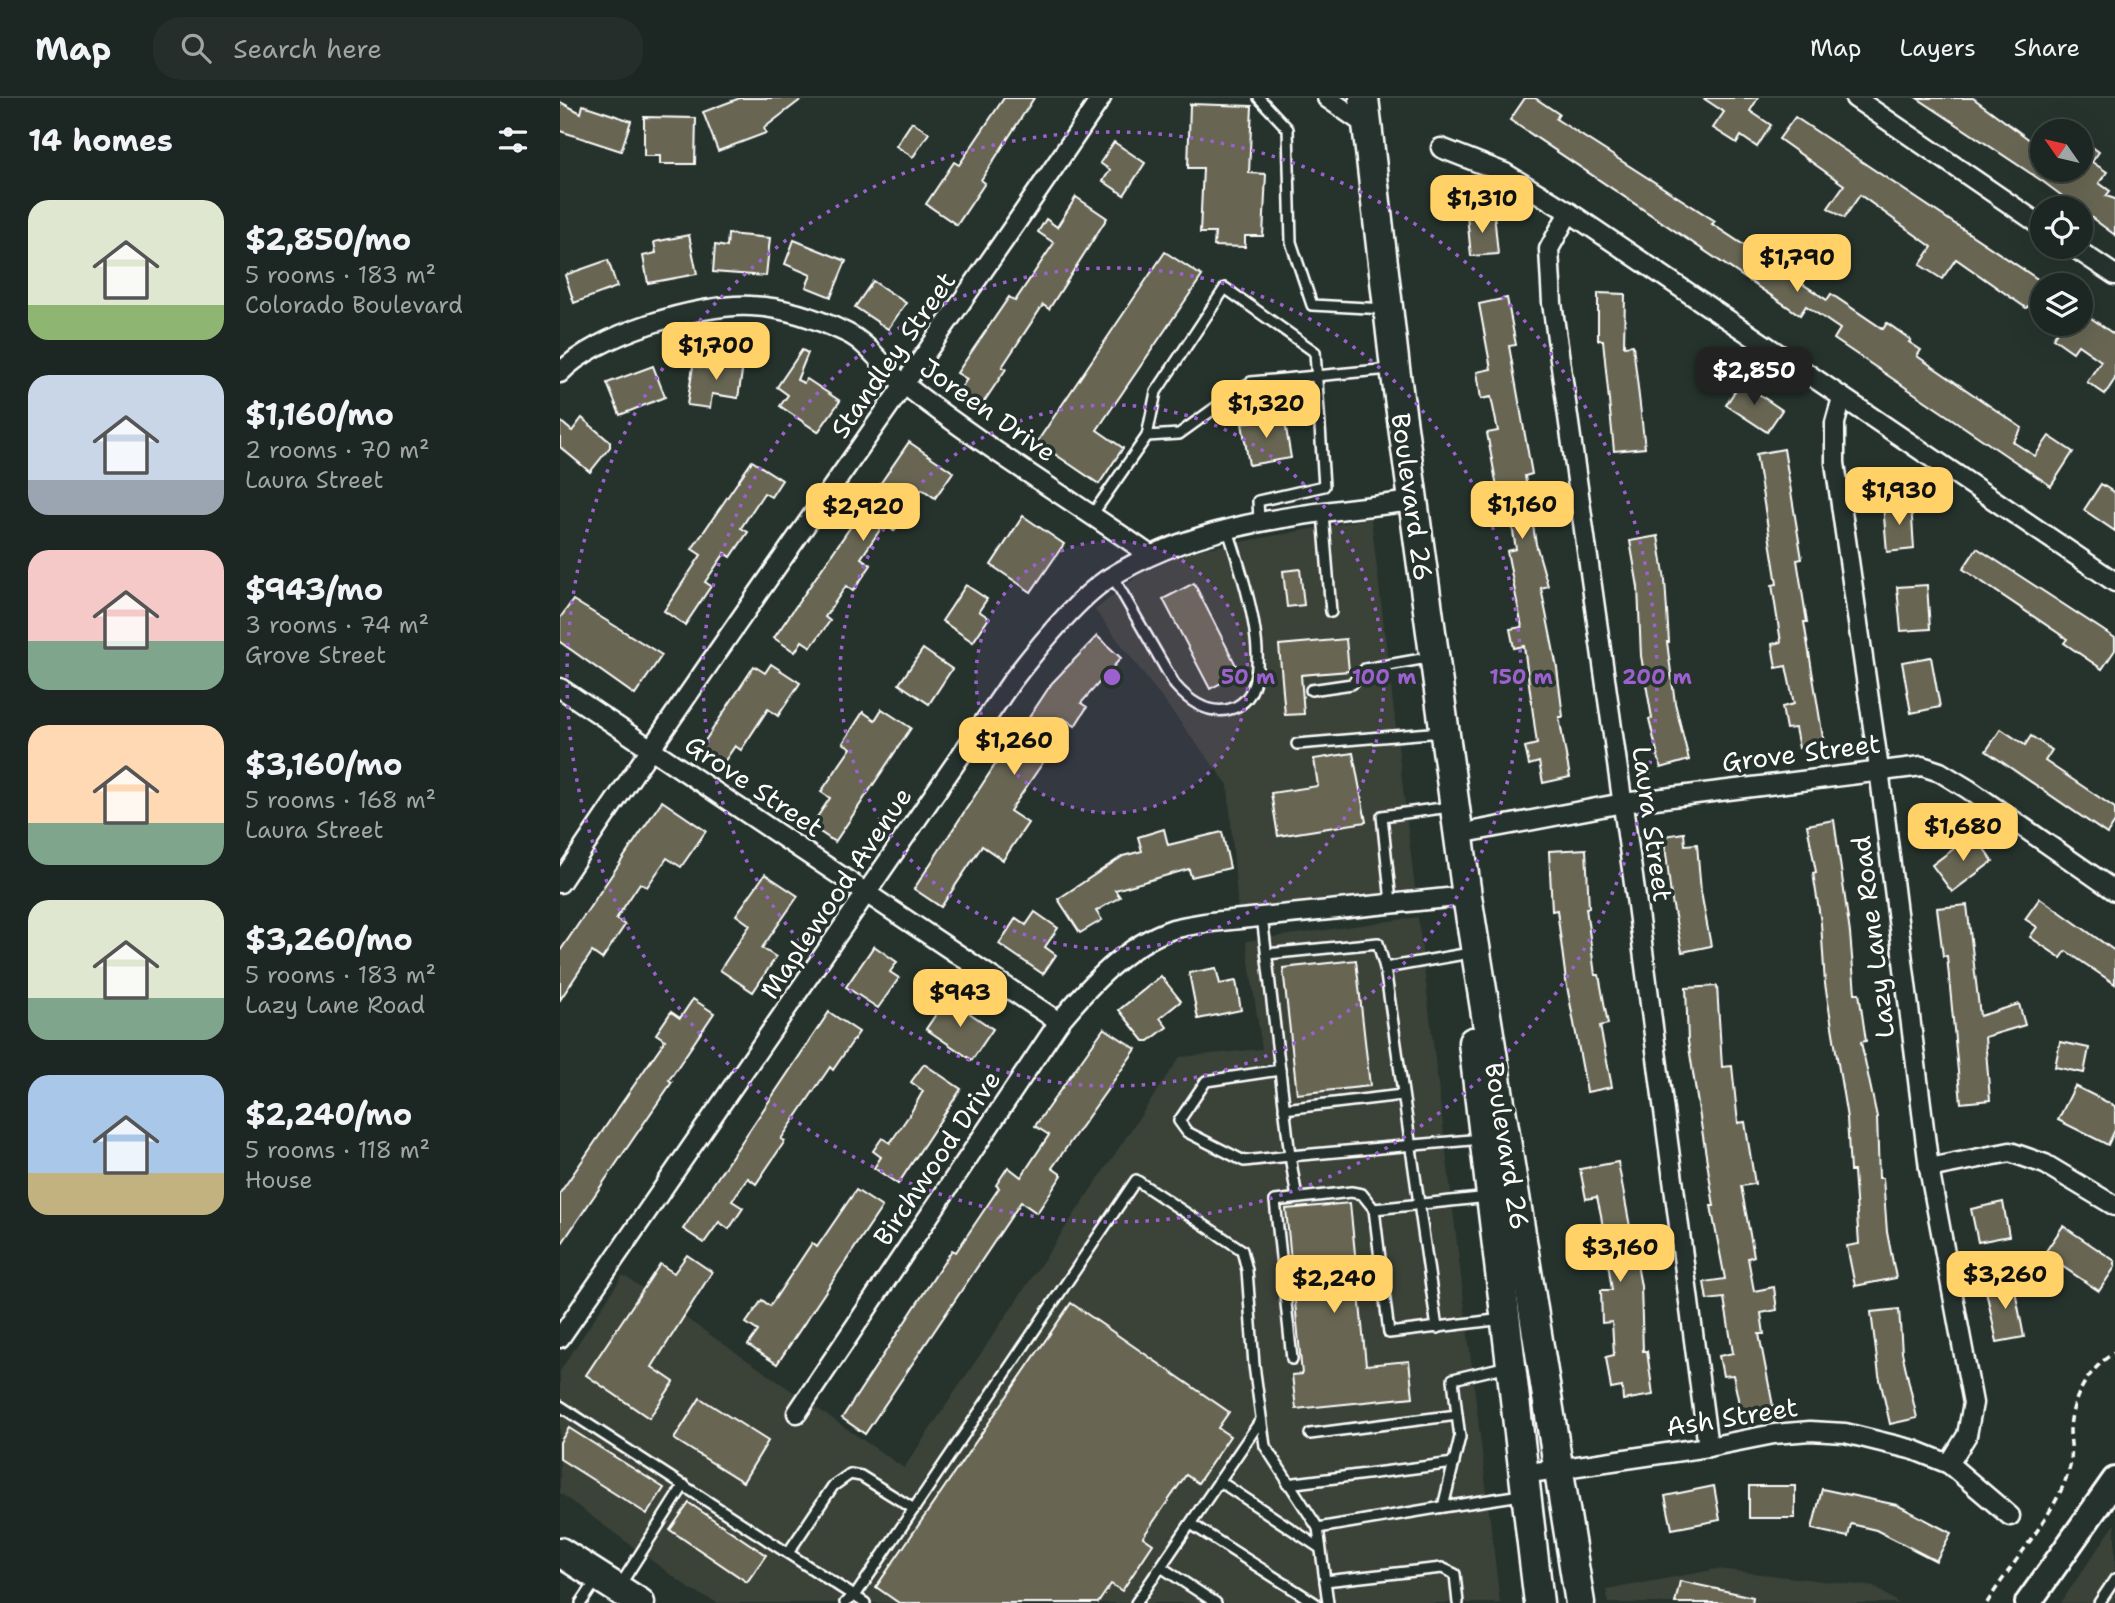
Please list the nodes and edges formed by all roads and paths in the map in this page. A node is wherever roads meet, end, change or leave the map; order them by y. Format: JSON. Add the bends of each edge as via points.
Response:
{"nodes":[{"id":1,"x":1101,"y":98,"type":"edge"},
{"id":2,"x":1259,"y":98,"type":"edge"},
{"id":3,"x":1327,"y":98,"type":"edge"},
{"id":4,"x":1855,"y":98,"type":"edge"},
{"id":5,"x":1365,"y":111,"type":"edge"},
{"id":6,"x":1441,"y":148,"type":"dead end"},
{"id":7,"x":1569,"y":212,"type":"junction"},
{"id":8,"x":2030,"y":218,"type":"edge"},
{"id":9,"x":2091,"y":259,"type":"edge"},
{"id":10,"x":2115,"y":275,"type":"edge"},
{"id":11,"x":1387,"y":309,"type":"junction"},
{"id":12,"x":1395,"y":368,"type":"junction"},
{"id":13,"x":560,"y":373,"type":"edge"},
{"id":14,"x":1318,"y":375,"type":"junction"},
{"id":15,"x":905,"y":386,"type":"junction"},
{"id":16,"x":1842,"y":398,"type":"junction"},
{"id":17,"x":1147,"y":436,"type":"junction"},
{"id":18,"x":1413,"y":502,"type":"junction"},
{"id":19,"x":1323,"y":513,"type":"junction"},
{"id":20,"x":1092,"y":514,"type":"junction"},
{"id":21,"x":1259,"y":520,"type":"junction"},
{"id":22,"x":1227,"y":528,"type":"junction"},
{"id":23,"x":1150,"y":555,"type":"junction"},
{"id":24,"x":1113,"y":577,"type":"junction"},
{"id":25,"x":2115,"y":582,"type":"edge"},
{"id":26,"x":1331,"y":612,"type":"dead end"},
{"id":27,"x":1434,"y":657,"type":"junction"},
{"id":28,"x":560,"y":688,"type":"edge"},
{"id":29,"x":1311,"y":690,"type":"dead end"},
{"id":30,"x":1444,"y":732,"type":"junction"},
{"id":31,"x":1297,"y":744,"type":"dead end"},
{"id":32,"x":650,"y":748,"type":"junction"},
{"id":33,"x":1879,"y":769,"type":"junction"},
{"id":34,"x":1623,"y":803,"type":"junction"},
{"id":35,"x":1455,"y":806,"type":"junction"},
{"id":36,"x":1459,"y":834,"type":"junction"},
{"id":37,"x":560,"y":883,"type":"edge"},
{"id":38,"x":2115,"y":891,"type":"edge"},
{"id":39,"x":868,"y":894,"type":"junction"},
{"id":40,"x":1467,"y":896,"type":"junction"},
{"id":41,"x":1391,"y":902,"type":"junction"},
{"id":42,"x":1262,"y":916,"type":"junction"},
{"id":43,"x":1470,"y":953,"type":"junction"},
{"id":44,"x":1266,"y":954,"type":"junction"},
{"id":45,"x":1385,"y":968,"type":"junction"},
{"id":46,"x":1059,"y":1022,"type":"junction"},
{"id":47,"x":1280,"y":1070,"type":"junction"},
{"id":48,"x":1402,"y":1095,"type":"junction"},
{"id":49,"x":1284,"y":1110,"type":"junction"},
{"id":50,"x":1484,"y":1139,"type":"junction"},
{"id":51,"x":1409,"y":1145,"type":"junction"},
{"id":52,"x":1290,"y":1156,"type":"junction"},
{"id":53,"x":1929,"y":1168,"type":"junction"},
{"id":54,"x":1491,"y":1197,"type":"junction"},
{"id":55,"x":1297,"y":1198,"type":"junction"},
{"id":56,"x":1419,"y":1206,"type":"junction"},
{"id":57,"x":2115,"y":1206,"type":"edge"},
{"id":58,"x":1374,"y":1209,"type":"junction"},
{"id":59,"x":1505,"y":1319,"type":"junction"},
{"id":60,"x":1437,"y":1328,"type":"junction"},
{"id":61,"x":560,"y":1338,"type":"edge"},
{"id":62,"x":2115,"y":1352,"type":"edge"},
{"id":63,"x":1292,"y":1359,"type":"dead end"},
{"id":64,"x":1510,"y":1366,"type":"junction"},
{"id":65,"x":560,"y":1406,"type":"edge"},
{"id":66,"x":797,"y":1413,"type":"dead end"},
{"id":67,"x":1457,"y":1415,"type":"junction"},
{"id":68,"x":1261,"y":1420,"type":"junction"},
{"id":69,"x":1310,"y":1434,"type":"dead end"},
{"id":70,"x":1709,"y":1447,"type":"junction"},
{"id":71,"x":1454,"y":1463,"type":"junction"},
{"id":72,"x":1949,"y":1464,"type":"junction"},
{"id":73,"x":1559,"y":1468,"type":"junction"},
{"id":74,"x":1219,"y":1482,"type":"junction"},
{"id":75,"x":1287,"y":1484,"type":"junction"},
{"id":76,"x":1524,"y":1484,"type":"junction"},
{"id":77,"x":684,"y":1485,"type":"junction"},
{"id":78,"x":2113,"y":1486,"type":"edge"},
{"id":79,"x":1443,"y":1507,"type":"junction"},
{"id":80,"x":914,"y":1509,"type":"junction"},
{"id":81,"x":2010,"y":1516,"type":"dead end"},
{"id":82,"x":1191,"y":1524,"type":"junction"},
{"id":83,"x":1318,"y":1528,"type":"junction"},
{"id":84,"x":1320,"y":1548,"type":"junction"},
{"id":85,"x":560,"y":1552,"type":"edge"},
{"id":86,"x":788,"y":1553,"type":"junction"},
{"id":87,"x":1161,"y":1567,"type":"junction"},
{"id":88,"x":2115,"y":1579,"type":"edge"},
{"id":89,"x":1325,"y":1581,"type":"junction"},
{"id":90,"x":619,"y":1590,"type":"edge"},
{"id":91,"x":854,"y":1595,"type":"junction"},
{"id":92,"x":2034,"y":1599,"type":"edge"},
{"id":93,"x":581,"y":1603,"type":"edge"},
{"id":94,"x":845,"y":1603,"type":"edge"},
{"id":95,"x":865,"y":1603,"type":"edge"},
{"id":96,"x":1136,"y":1603,"type":"edge"},
{"id":97,"x":1216,"y":1603,"type":"edge"},
{"id":98,"x":1315,"y":1603,"type":"edge"},
{"id":99,"x":1328,"y":1603,"type":"edge"},
{"id":100,"x":1458,"y":1603,"type":"edge"},
{"id":101,"x":1539,"y":1603,"type":"edge"},
{"id":102,"x":1580,"y":1603,"type":"edge"},
{"id":103,"x":1987,"y":1603,"type":"edge"},
{"id":104,"x":2099,"y":1603,"type":"edge"}],
"edges":[{"from":1,"to":15,"type":"street","name":"Standley Street"},
{"from":2,"to":11,"type":"lane","via":[[1288,129],[1290,242],[1312,305]]},
{"from":3,"to":5,"type":"street"},
{"from":4,"to":8,"type":"street"},
{"from":5,"to":11,"type":"main road","name":"Boulevard 26"},
{"from":6,"to":7,"type":"street","via":[[1505,173]]},
{"from":7,"to":16,"type":"street"},
{"from":7,"to":34,"type":"street","name":"Laura Street","via":[[1549,249],[1552,303]]},
{"from":9,"to":10,"type":"street"},
{"from":11,"to":12,"type":"main road","name":"Boulevard 26"},
{"from":12,"to":14,"type":"lane"},
{"from":12,"to":18,"type":"main road","name":"Boulevard 26"},
{"from":13,"to":15,"type":"street","name":"Joreen Drive","via":[[584,352],[609,339],[681,315],[749,305],[779,309],[850,334]]},
{"from":14,"to":17,"type":"lane","via":[[1251,382],[1179,434]]},
{"from":14,"to":17,"type":"lane","via":[[1315,352],[1225,288],[1156,392]]},
{"from":14,"to":21,"type":"lane","via":[[1324,486],[1258,501]]},
{"from":15,"to":20,"type":"street","name":"Joreen Drive"},
{"from":15,"to":32,"type":"street","name":"Standley Street"},
{"from":16,"to":25,"type":"street"},
{"from":16,"to":33,"type":"street","name":"Lazy Lane Road","via":[[1835,423],[1835,463]]},
{"from":17,"to":20,"type":"lane"},
{"from":18,"to":19,"type":"street","name":"Maplewood Avenue"},
{"from":18,"to":27,"type":"main road","name":"Boulevard 26"},
{"from":19,"to":21,"type":"street","name":"Maplewood Avenue"},
{"from":19,"to":26,"type":"lane"},
{"from":20,"to":23,"type":"street","name":"Joreen Drive"},
{"from":21,"to":22,"type":"street","name":"Maplewood Avenue"},
{"from":22,"to":23,"type":"street","name":"Maplewood Avenue"},
{"from":22,"to":24,"type":"lane","via":[[1249,605],[1259,672],[1253,691],[1233,708],[1209,709],[1184,695]]},
{"from":23,"to":24,"type":"street","name":"Maplewood Avenue"},
{"from":24,"to":39,"type":"street","name":"Maplewood Avenue","via":[[1035,651]]},
{"from":27,"to":29,"type":"lane","via":[[1365,669],[1352,684]]},
{"from":27,"to":30,"type":"main road","name":"Boulevard 26"},
{"from":28,"to":32,"type":"street","name":"Grove Street"},
{"from":30,"to":31,"type":"lane"},
{"from":30,"to":35,"type":"main road","name":"Boulevard 26"},
{"from":32,"to":37,"type":"street","name":"Standley Street"},
{"from":32,"to":39,"type":"street","name":"Grove Street"},
{"from":33,"to":34,"type":"street","name":"Grove Street"},
{"from":33,"to":38,"type":"street","name":"Grove Street","via":[[1922,766],[1940,772]]},
{"from":33,"to":53,"type":"street","name":"Lazy Lane Road"},
{"from":34,"to":36,"type":"street","name":"Grove Street"},
{"from":34,"to":70,"type":"street","name":"Laura Street"},
{"from":35,"to":36,"type":"main road","name":"Boulevard 26"},
{"from":35,"to":41,"type":"lane","via":[[1382,816]]},
{"from":36,"to":40,"type":"main road","name":"Boulevard 26"},
{"from":39,"to":46,"type":"street","name":"Grove Street"},
{"from":39,"to":61,"type":"street","name":"Maplewood Avenue"},
{"from":40,"to":41,"type":"street","name":"Birchwood Drive"},
{"from":40,"to":43,"type":"main road","name":"Boulevard 26"},
{"from":40,"to":73,"type":"main road","name":"Boulevard 26"},
{"from":41,"to":42,"type":"street","name":"Birchwood Drive"},
{"from":42,"to":44,"type":"lane"},
{"from":42,"to":46,"type":"street","name":"Birchwood Drive","via":[[1173,929],[1147,941],[1091,984]]},
{"from":43,"to":45,"type":"lane"},
{"from":43,"to":50,"type":"main road","name":"Boulevard 26","via":[[1473,1044]]},
{"from":44,"to":45,"type":"lane","via":[[1374,941]]},
{"from":44,"to":47,"type":"lane"},
{"from":45,"to":48,"type":"lane"},
{"from":46,"to":66,"type":"street","name":"Birchwood Drive"},
{"from":47,"to":49,"type":"lane"},
{"from":47,"to":52,"type":"lane","via":[[1206,1081],[1179,1121],[1187,1132],[1244,1161]]},
{"from":48,"to":49,"type":"lane"},
{"from":48,"to":51,"type":"lane"},
{"from":49,"to":52,"type":"lane"},
{"from":50,"to":51,"type":"lane"},
{"from":50,"to":54,"type":"main road","name":"Boulevard 26"},
{"from":51,"to":52,"type":"lane"},
{"from":51,"to":56,"type":"lane"},
{"from":52,"to":55,"type":"lane"},
{"from":53,"to":57,"type":"street","via":[[2010,1152],[2045,1164]]},
{"from":53,"to":72,"type":"street","name":"Lazy Lane Road","via":[[1973,1403],[1967,1435]]},
{"from":54,"to":56,"type":"lane"},
{"from":54,"to":59,"type":"main road","name":"Boulevard 26"},
{"from":55,"to":58,"type":"lane","via":[[1351,1192],[1362,1194]]},
{"from":55,"to":63,"type":"lane","via":[[1275,1201],[1274,1206]]},
{"from":56,"to":58,"type":"lane"},
{"from":56,"to":60,"type":"lane"},
{"from":58,"to":60,"type":"lane","via":[[1389,1333]]},
{"from":59,"to":60,"type":"lane"},
{"from":59,"to":64,"type":"main road","name":"Boulevard 26"},
{"from":62,"to":103,"type":"path","via":[[2093,1370],[2081,1389],[2072,1416],[2067,1476]]},
{"from":64,"to":67,"type":"lane","via":[[1453,1379]]},
{"from":64,"to":76,"type":"main road","name":"Boulevard 26"},
{"from":65,"to":77,"type":"lane"},
{"from":67,"to":69,"type":"lane"},
{"from":67,"to":71,"type":"lane","via":[[1460,1437]]},
{"from":68,"to":74,"type":"lane"},
{"from":68,"to":75,"type":"lane","via":[[1265,1446]]},
{"from":68,"to":80,"type":"lane","via":[[1242,1250],[1136,1180]]},
{"from":70,"to":72,"type":"street","name":"Ash Street","via":[[1774,1434],[1845,1433]]},
{"from":70,"to":73,"type":"street","name":"Ash Street"},
{"from":71,"to":75,"type":"lane"},
{"from":71,"to":79,"type":"lane"},
{"from":72,"to":81,"type":"street","name":"Ash Street"},
{"from":73,"to":76,"type":"street","name":"Ash Street"},
{"from":73,"to":102,"type":"main road","name":"Boulevard 26"},
{"from":74,"to":82,"type":"lane"},
{"from":74,"to":84,"type":"lane"},
{"from":75,"to":83,"type":"lane"},
{"from":76,"to":79,"type":"lane"},
{"from":76,"to":101,"type":"main road","name":"Boulevard 26"},
{"from":77,"to":86,"type":"lane"},
{"from":77,"to":90,"type":"lane"},
{"from":78,"to":92,"type":"main road"},
{"from":79,"to":83,"type":"lane"},
{"from":80,"to":86,"type":"lane","via":[[861,1476],[850,1474],[840,1478]]},
{"from":80,"to":91,"type":"lane"},
{"from":82,"to":87,"type":"lane"},
{"from":82,"to":98,"type":"lane"},
{"from":83,"to":84,"type":"lane"},
{"from":84,"to":89,"type":"lane"},
{"from":85,"to":90,"type":"main road"},
{"from":86,"to":91,"type":"lane"},
{"from":87,"to":96,"type":"lane"},
{"from":87,"to":97,"type":"lane"},
{"from":88,"to":104,"type":"lane"},
{"from":89,"to":99,"type":"lane"},
{"from":89,"to":100,"type":"lane","via":[[1442,1568],[1455,1574]]},
{"from":90,"to":93,"type":"lane"},
{"from":91,"to":94,"type":"lane"},
{"from":91,"to":95,"type":"lane"}]}
